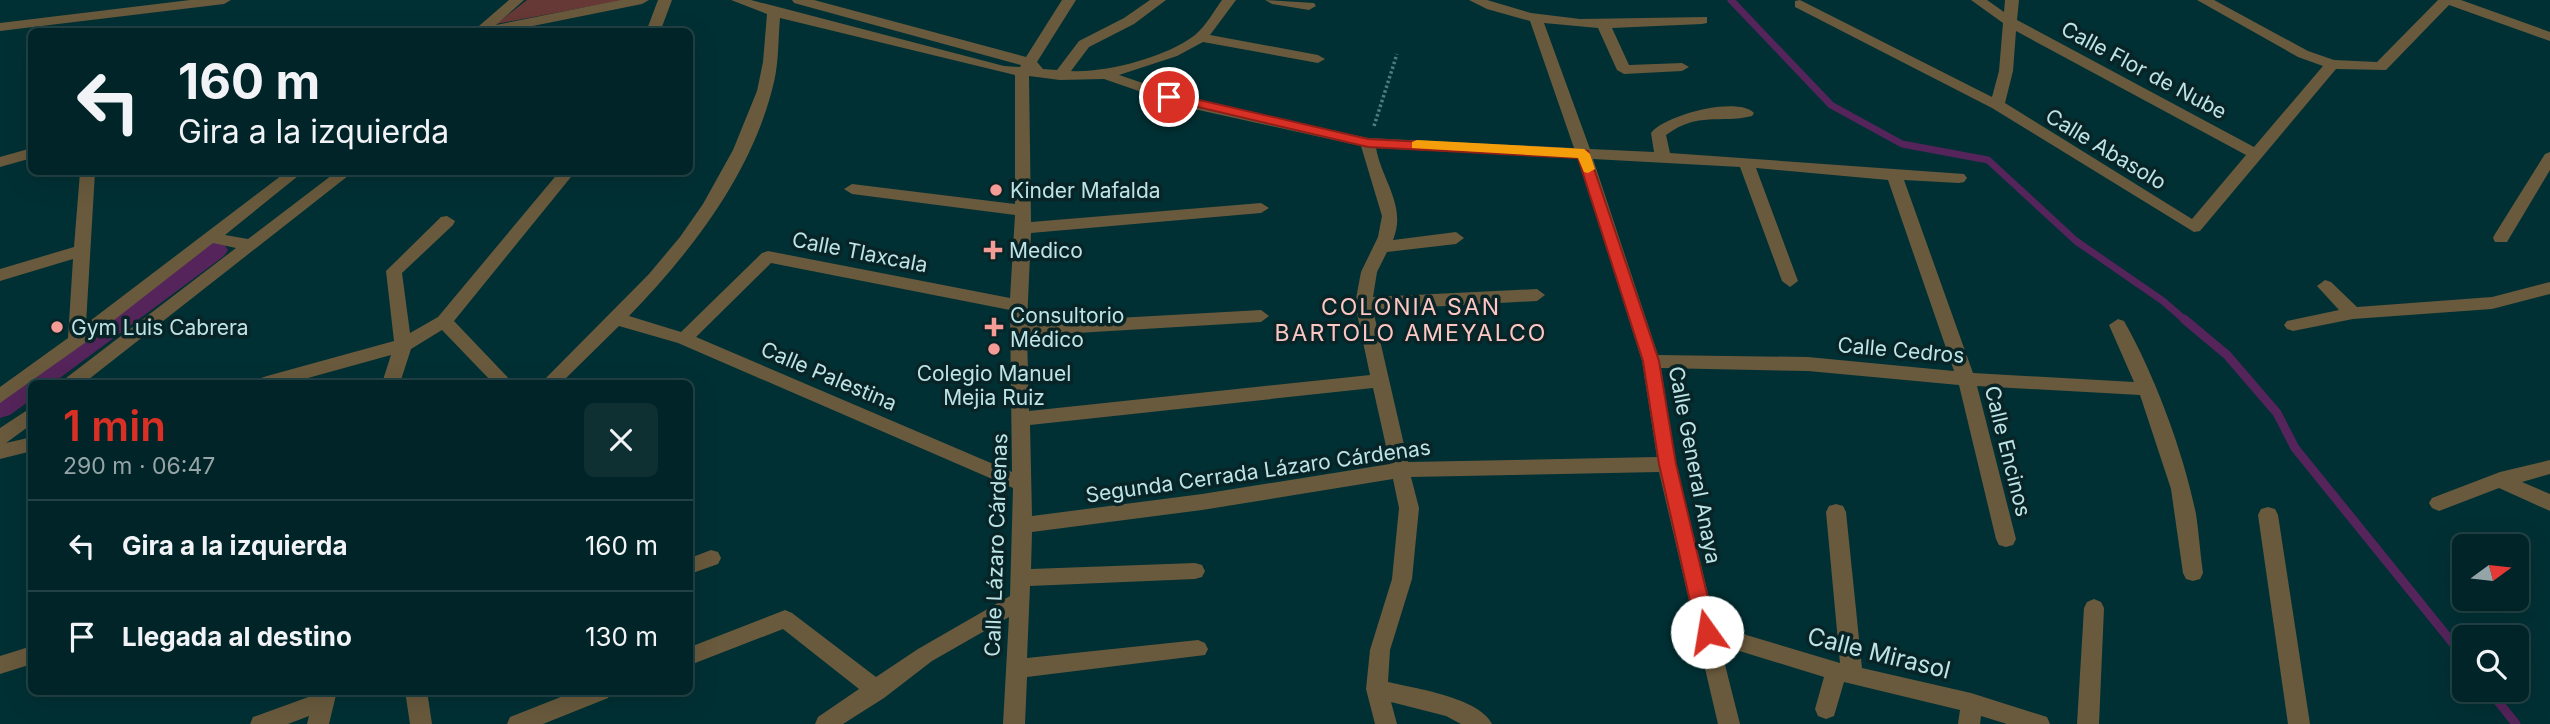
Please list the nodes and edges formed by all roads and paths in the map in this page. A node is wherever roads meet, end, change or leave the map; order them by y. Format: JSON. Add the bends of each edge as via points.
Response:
{"nodes":[{"id":1,"x":224,"y":0,"type":"edge"},
{"id":2,"x":517,"y":0,"type":"edge"},
{"id":3,"x":642,"y":0,"type":"edge"},
{"id":4,"x":665,"y":0,"type":"edge"},
{"id":5,"x":738,"y":0,"type":"edge"},
{"id":6,"x":799,"y":0,"type":"edge"},
{"id":7,"x":1069,"y":0,"type":"edge"},
{"id":8,"x":1159,"y":0,"type":"edge"},
{"id":9,"x":1229,"y":0,"type":"edge"},
{"id":10,"x":1272,"y":0,"type":"edge"},
{"id":11,"x":1476,"y":0,"type":"edge"},
{"id":12,"x":1978,"y":0,"type":"edge"},
{"id":13,"x":2012,"y":0,"type":"edge"},
{"id":14,"x":2204,"y":0,"type":"edge"},
{"id":15,"x":2447,"y":0,"type":"edge"},
{"id":16,"x":1801,"y":4,"type":"dead end"},
{"id":17,"x":1309,"y":6,"type":"dead end"},
{"id":18,"x":774,"y":12,"type":"junction"},
{"id":19,"x":543,"y":18,"type":"junction"},
{"id":20,"x":1536,"y":19,"type":"junction"},
{"id":21,"x":1702,"y":20,"type":"dead end"},
{"id":22,"x":2009,"y":21,"type":"junction"},
{"id":23,"x":1604,"y":24,"type":"junction"},
{"id":24,"x":0,"y":27,"type":"edge"},
{"id":25,"x":483,"y":28,"type":"edge"},
{"id":26,"x":494,"y":28,"type":"edge"},
{"id":27,"x":531,"y":28,"type":"edge"},
{"id":28,"x":654,"y":28,"type":"edge"},
{"id":29,"x":1201,"y":37,"type":"junction"},
{"id":30,"x":2550,"y":37,"type":"edge"},
{"id":31,"x":1397,"y":54,"type":"dead end"},
{"id":32,"x":1318,"y":58,"type":"dead end"},
{"id":33,"x":2332,"y":64,"type":"junction"},
{"id":34,"x":1682,"y":67,"type":"dead end"},
{"id":35,"x":1030,"y":69,"type":"junction"},
{"id":36,"x":1105,"y":75,"type":"junction"},
{"id":37,"x":1060,"y":76,"type":"junction"},
{"id":38,"x":1997,"y":105,"type":"junction"},
{"id":39,"x":1747,"y":113,"type":"dead end"},
{"id":40,"x":1368,"y":143,"type":"junction"},
{"id":41,"x":28,"y":154,"type":"edge"},
{"id":42,"x":1584,"y":154,"type":"junction"},
{"id":43,"x":2256,"y":154,"type":"junction"},
{"id":44,"x":2550,"y":157,"type":"edge"},
{"id":45,"x":1663,"y":158,"type":"junction"},
{"id":46,"x":0,"y":162,"type":"edge"},
{"id":47,"x":1745,"y":162,"type":"junction"},
{"id":48,"x":87,"y":175,"type":"edge"},
{"id":49,"x":291,"y":175,"type":"edge"},
{"id":50,"x":341,"y":175,"type":"edge"},
{"id":51,"x":355,"y":175,"type":"edge"},
{"id":52,"x":565,"y":175,"type":"edge"},
{"id":53,"x":1894,"y":175,"type":"junction"},
{"id":54,"x":1959,"y":178,"type":"dead end"},
{"id":55,"x":852,"y":189,"type":"dead end"},
{"id":56,"x":1261,"y":208,"type":"dead end"},
{"id":57,"x":1022,"y":219,"type":"junction"},
{"id":58,"x":447,"y":221,"type":"dead end"},
{"id":59,"x":273,"y":227,"type":"junction"},
{"id":60,"x":208,"y":237,"type":"junction"},
{"id":61,"x":1456,"y":238,"type":"dead end"},
{"id":62,"x":2501,"y":238,"type":"dead end"},
{"id":63,"x":250,"y":245,"type":"junction"},
{"id":64,"x":1381,"y":247,"type":"junction"},
{"id":65,"x":81,"y":251,"type":"junction"},
{"id":66,"x":0,"y":275,"type":"edge"},
{"id":67,"x":1790,"y":281,"type":"dead end"},
{"id":68,"x":2325,"y":286,"type":"dead end"},
{"id":69,"x":2550,"y":288,"type":"edge"},
{"id":70,"x":1537,"y":295,"type":"dead end"},
{"id":71,"x":1363,"y":304,"type":"junction"},
{"id":72,"x":1018,"y":306,"type":"junction"},
{"id":73,"x":2353,"y":313,"type":"junction"},
{"id":74,"x":1261,"y":316,"type":"dead end"},
{"id":75,"x":615,"y":318,"type":"junction"},
{"id":76,"x":444,"y":321,"type":"junction"},
{"id":77,"x":2118,"y":325,"type":"dead end"},
{"id":78,"x":2293,"y":325,"type":"dead end"},
{"id":79,"x":1019,"y":330,"type":"junction"},
{"id":80,"x":684,"y":339,"type":"junction"},
{"id":81,"x":76,"y":341,"type":"junction"},
{"id":82,"x":403,"y":345,"type":"junction"},
{"id":83,"x":1651,"y":361,"type":"junction"},
{"id":84,"x":1966,"y":379,"type":"junction"},
{"id":85,"x":76,"y":380,"type":"edge"},
{"id":86,"x":278,"y":380,"type":"edge"},
{"id":87,"x":392,"y":380,"type":"edge"},
{"id":88,"x":501,"y":380,"type":"edge"},
{"id":89,"x":553,"y":380,"type":"edge"},
{"id":90,"x":1379,"y":381,"type":"junction"},
{"id":91,"x":2146,"y":389,"type":"junction"},
{"id":92,"x":0,"y":396,"type":"edge"},
{"id":93,"x":28,"y":417,"type":"edge"},
{"id":94,"x":1022,"y":419,"type":"junction"},
{"id":95,"x":0,"y":438,"type":"edge"},
{"id":96,"x":28,"y":445,"type":"edge"},
{"id":97,"x":0,"y":452,"type":"edge"},
{"id":98,"x":1667,"y":464,"type":"junction"},
{"id":99,"x":2550,"y":467,"type":"edge"},
{"id":100,"x":1400,"y":470,"type":"junction"},
{"id":101,"x":2500,"y":480,"type":"junction"},
{"id":102,"x":1021,"y":484,"type":"junction"},
{"id":103,"x":2439,"y":503,"type":"dead end"},
{"id":104,"x":2550,"y":503,"type":"edge"},
{"id":105,"x":1836,"y":512,"type":"dead end"},
{"id":106,"x":2268,"y":515,"type":"dead end"},
{"id":107,"x":1023,"y":525,"type":"junction"},
{"id":108,"x":2006,"y":540,"type":"dead end"},
{"id":109,"x":711,"y":558,"type":"dead end"},
{"id":110,"x":693,"y":565,"type":"edge"},
{"id":111,"x":1195,"y":571,"type":"dead end"},
{"id":112,"x":2193,"y":573,"type":"dead end"},
{"id":113,"x":1020,"y":578,"type":"junction"},
{"id":114,"x":1020,"y":601,"type":"junction"},
{"id":115,"x":2094,"y":608,"type":"dead end"},
{"id":116,"x":1707,"y":632,"type":"junction"},
{"id":117,"x":1198,"y":649,"type":"dead end"},
{"id":118,"x":693,"y":655,"type":"edge"},
{"id":119,"x":28,"y":656,"type":"edge"},
{"id":120,"x":0,"y":665,"type":"edge"},
{"id":121,"x":1016,"y":669,"type":"junction"},
{"id":122,"x":1844,"y":673,"type":"junction"},
{"id":123,"x":1377,"y":689,"type":"junction"},
{"id":124,"x":877,"y":691,"type":"junction"},
{"id":125,"x":417,"y":695,"type":"edge"},
{"id":126,"x":591,"y":695,"type":"edge"},
{"id":127,"x":325,"y":696,"type":"edge"},
{"id":128,"x":1826,"y":709,"type":"dead end"},
{"id":129,"x":1970,"y":714,"type":"edge"},
{"id":130,"x":261,"y":724,"type":"edge"},
{"id":131,"x":318,"y":724,"type":"edge"},
{"id":132,"x":421,"y":724,"type":"edge"},
{"id":133,"x":518,"y":724,"type":"edge"},
{"id":134,"x":826,"y":724,"type":"edge"},
{"id":135,"x":1014,"y":724,"type":"edge"},
{"id":136,"x":1386,"y":724,"type":"edge"},
{"id":137,"x":1481,"y":724,"type":"edge"},
{"id":138,"x":1729,"y":724,"type":"edge"},
{"id":139,"x":2039,"y":724,"type":"edge"},
{"id":140,"x":2088,"y":724,"type":"edge"},
{"id":141,"x":2299,"y":724,"type":"edge"}],
"edges":[{"from":1,"to":24,"type":"street"},
{"from":2,"to":25,"type":"street"},
{"from":3,"to":19,"type":"street"},
{"from":4,"to":28,"type":"street"},
{"from":5,"to":18,"type":"street"},
{"from":6,"to":35,"type":"street"},
{"from":7,"to":35,"type":"street"},
{"from":8,"to":37,"type":"street","via":[[1129,22],[1084,44]]},
{"from":9,"to":29,"type":"street"},
{"from":10,"to":17,"type":"street"},
{"from":11,"to":20,"type":"street"},
{"from":12,"to":22,"type":"street","name":"Calle Flor de Nube"},
{"from":13,"to":22,"type":"street"},
{"from":14,"to":33,"type":"street","via":[[2303,54]]},
{"from":15,"to":30,"type":"street"},
{"from":15,"to":33,"type":"street","via":[[2381,67]]},
{"from":16,"to":38,"type":"street","name":"Calle Abasolo"},
{"from":18,"to":35,"type":"street"},
{"from":18,"to":75,"type":"street","via":[[764,89],[723,184],[684,244]]},
{"from":19,"to":26,"type":"street"},
{"from":19,"to":27,"type":"street"},
{"from":20,"to":23,"type":"street"},
{"from":20,"to":42,"type":"street","name":"Calle General Anaya"},
{"from":21,"to":23,"type":"street"},
{"from":22,"to":38,"type":"street","via":[[2006,71]]},
{"from":22,"to":43,"type":"street","name":"Calle Flor de Nube"},
{"from":23,"to":34,"type":"street","via":[[1624,70]]},
{"from":29,"to":32,"type":"street"},
{"from":29,"to":36,"type":"street","via":[[1172,53]]},
{"from":31,"to":40,"type":"path"},
{"from":33,"to":43,"type":"street"},
{"from":35,"to":37,"type":"street"},
{"from":35,"to":57,"type":"street","name":"Calle Lázaro Cárdenas"},
{"from":36,"to":37,"type":"street"},
{"from":36,"to":40,"type":"street","via":[[1190,104]]},
{"from":38,"to":43,"type":"street","name":"Calle Abasolo","via":[[2194,227]]},
{"from":39,"to":45,"type":"street","via":[[1686,117],[1670,124],[1658,133]]},
{"from":40,"to":42,"type":"street"},
{"from":40,"to":64,"type":"street","via":[[1370,163],[1391,218]]},
{"from":41,"to":46,"type":"street"},
{"from":42,"to":45,"type":"street"},
{"from":42,"to":83,"type":"street","name":"Calle General Anaya"},
{"from":44,"to":62,"type":"street"},
{"from":45,"to":47,"type":"street"},
{"from":47,"to":53,"type":"street"},
{"from":47,"to":67,"type":"street"},
{"from":48,"to":65,"type":"street"},
{"from":49,"to":60,"type":"street"},
{"from":50,"to":59,"type":"street"},
{"from":51,"to":59,"type":"street","via":[[294,224]]},
{"from":52,"to":76,"type":"street"},
{"from":53,"to":54,"type":"street"},
{"from":53,"to":84,"type":"street","name":"Calle Encinos"},
{"from":55,"to":57,"type":"street"},
{"from":56,"to":57,"type":"street"},
{"from":57,"to":72,"type":"street","name":"Calle Lázaro Cárdenas"},
{"from":58,"to":82,"type":"street","via":[[394,271]]},
{"from":59,"to":63,"type":"street"},
{"from":60,"to":63,"type":"street"},
{"from":60,"to":81,"type":"street"},
{"from":61,"to":64,"type":"street"},
{"from":63,"to":85,"type":"street"},
{"from":64,"to":71,"type":"street","via":[[1368,273]]},
{"from":65,"to":66,"type":"street"},
{"from":65,"to":81,"type":"street"},
{"from":68,"to":73,"type":"street"},
{"from":69,"to":73,"type":"street","via":[[2492,303]]},
{"from":70,"to":71,"type":"street"},
{"from":71,"to":90,"type":"street"},
{"from":72,"to":79,"type":"street","name":"Calle Lázaro Cárdenas"},
{"from":72,"to":80,"type":"street","name":"Calle Tlaxcala","via":[[768,257]]},
{"from":73,"to":78,"type":"street"},
{"from":74,"to":79,"type":"street"},
{"from":75,"to":80,"type":"street","name":"Calle Palestina"},
{"from":75,"to":89,"type":"street"},
{"from":76,"to":82,"type":"street"},
{"from":76,"to":88,"type":"street"},
{"from":77,"to":91,"type":"street"},
{"from":79,"to":94,"type":"street","name":"Calle Lázaro Cárdenas"},
{"from":80,"to":102,"type":"street","name":"Calle Palestina"},
{"from":81,"to":92,"type":"street"},
{"from":82,"to":86,"type":"street"},
{"from":82,"to":87,"type":"street"},
{"from":83,"to":84,"type":"street","name":"Calle Cedros","via":[[1808,364]]},
{"from":83,"to":98,"type":"street","name":"Calle General Anaya"},
{"from":84,"to":91,"type":"street","name":"Calle Cedros"},
{"from":84,"to":108,"type":"street","name":"Calle Encinos"},
{"from":90,"to":94,"type":"street"},
{"from":90,"to":100,"type":"street"},
{"from":91,"to":112,"type":"street","via":[[2176,474]]},
{"from":93,"to":95,"type":"street"},
{"from":94,"to":102,"type":"street","name":"Calle Lázaro Cárdenas"},
{"from":96,"to":97,"type":"street"},
{"from":98,"to":100,"type":"street","name":"Segunda Cerrada Lázaro Cárdenas"},
{"from":98,"to":116,"type":"street","name":"Calle General Anaya"},
{"from":99,"to":101,"type":"street"},
{"from":100,"to":107,"type":"street","name":"Segunda Cerrada Lázaro Cárdenas"},
{"from":100,"to":123,"type":"street","via":[[1409,508],[1402,579],[1380,650]]},
{"from":101,"to":103,"type":"street"},
{"from":101,"to":104,"type":"street"},
{"from":102,"to":107,"type":"street","name":"Calle Lázaro Cárdenas"},
{"from":105,"to":122,"type":"street"},
{"from":106,"to":141,"type":"street"},
{"from":107,"to":113,"type":"street","name":"Calle Lázaro Cárdenas"},
{"from":109,"to":110,"type":"street"},
{"from":111,"to":113,"type":"street"},
{"from":113,"to":114,"type":"street","name":"Calle Lázaro Cárdenas"},
{"from":114,"to":121,"type":"street","name":"Calle Lázaro Cárdenas"},
{"from":114,"to":124,"type":"street","via":[[925,655]]},
{"from":115,"to":140,"type":"street"},
{"from":116,"to":122,"type":"street","name":"Calle Mirasol"},
{"from":116,"to":138,"type":"street","name":"Calle General Anaya"},
{"from":117,"to":121,"type":"street"},
{"from":118,"to":124,"type":"street","via":[[785,619]]},
{"from":119,"to":120,"type":"street"},
{"from":121,"to":135,"type":"street","name":"Calle Lázaro Cárdenas"},
{"from":122,"to":128,"type":"street"},
{"from":122,"to":129,"type":"street","name":"Calle Mirasol"},
{"from":123,"to":136,"type":"street"},
{"from":123,"to":137,"type":"street","via":[[1451,707]]},
{"from":124,"to":134,"type":"street"},
{"from":125,"to":132,"type":"street"},
{"from":126,"to":133,"type":"street"},
{"from":127,"to":130,"type":"street"},
{"from":127,"to":131,"type":"street"},
{"from":129,"to":139,"type":"street","name":"Calle Mirasol"}]}
